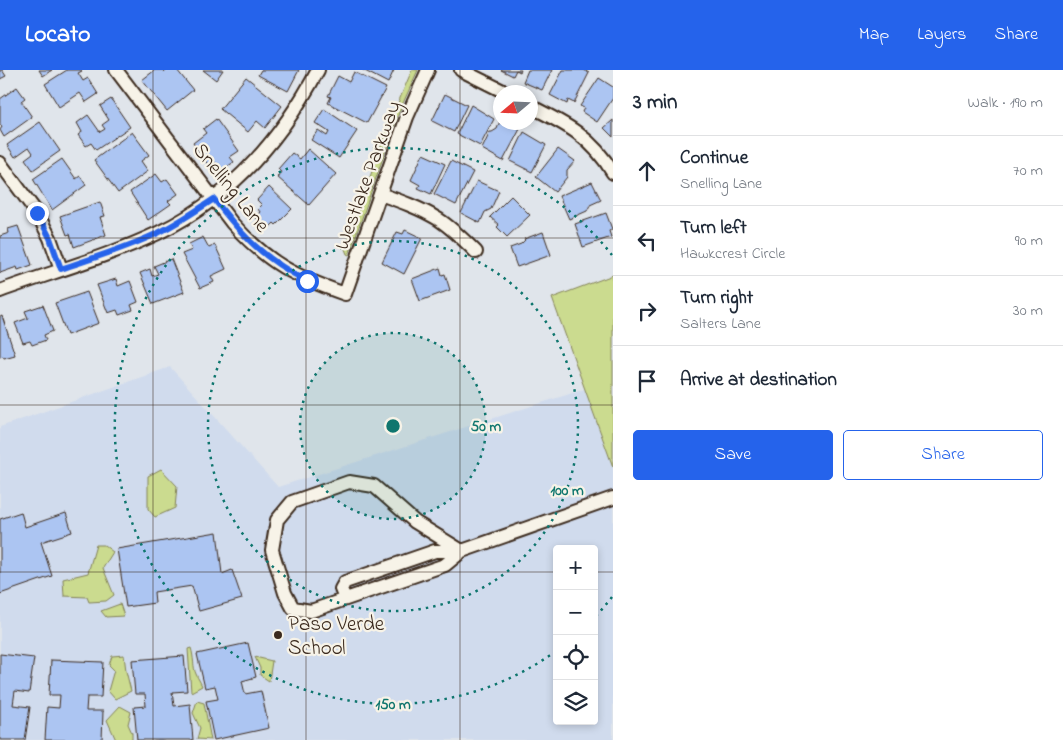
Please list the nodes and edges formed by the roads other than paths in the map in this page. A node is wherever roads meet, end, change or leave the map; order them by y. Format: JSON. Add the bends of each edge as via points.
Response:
{"nodes":[{"id":1,"x":318,"y":70,"type":"edge"},
{"id":2,"x":428,"y":70,"type":"edge"},
{"id":3,"x":461,"y":70,"type":"edge"},
{"id":4,"x":118,"y":71,"type":"edge"},
{"id":5,"x":493,"y":86,"type":"edge"},
{"id":6,"x":538,"y":110,"type":"edge"},
{"id":7,"x":0,"y":163,"type":"edge"},
{"id":8,"x":613,"y":173,"type":"edge"},
{"id":9,"x":380,"y":194,"type":"junction"},
{"id":10,"x":214,"y":199,"type":"junction"},
{"id":11,"x":476,"y":252,"type":"dead end"},
{"id":12,"x":61,"y":269,"type":"junction"},
{"id":13,"x":0,"y":291,"type":"edge"},
{"id":14,"x":346,"y":294,"type":"joint"},
{"id":15,"x":613,"y":498,"type":"edge"},
{"id":16,"x":462,"y":551,"type":"junction"}],
"edges":[{"from":1,"to":10,"type":"street","via":[[271,144]]},
{"from":2,"to":9,"type":"street","name":"Westlake Parkway","via":[[407,117]]},
{"from":3,"to":5,"type":"street"},
{"from":4,"to":10,"type":"street","name":"Snelling Lane"},
{"from":6,"to":8,"type":"street","via":[[585,138],[606,160]]},
{"from":7,"to":12,"type":"street","via":[[44,225]]},
{"from":9,"to":11,"type":"street","via":[[438,219]]},
{"from":9,"to":14,"type":"street","name":"Westlake Parkway"},
{"from":10,"to":12,"type":"street","via":[[159,232]]},
{"from":10,"to":14,"type":"street","name":"Snelling Lane","via":[[238,230],[267,258],[307,281]]},
{"from":12,"to":13,"type":"street"},
{"from":15,"to":16,"type":"street"},
{"from":16,"to":16,"type":"street","via":[[416,522],[374,486],[349,482],[292,502],[278,520],[272,550],[284,593],[293,608],[311,611],[445,565]]}]}
